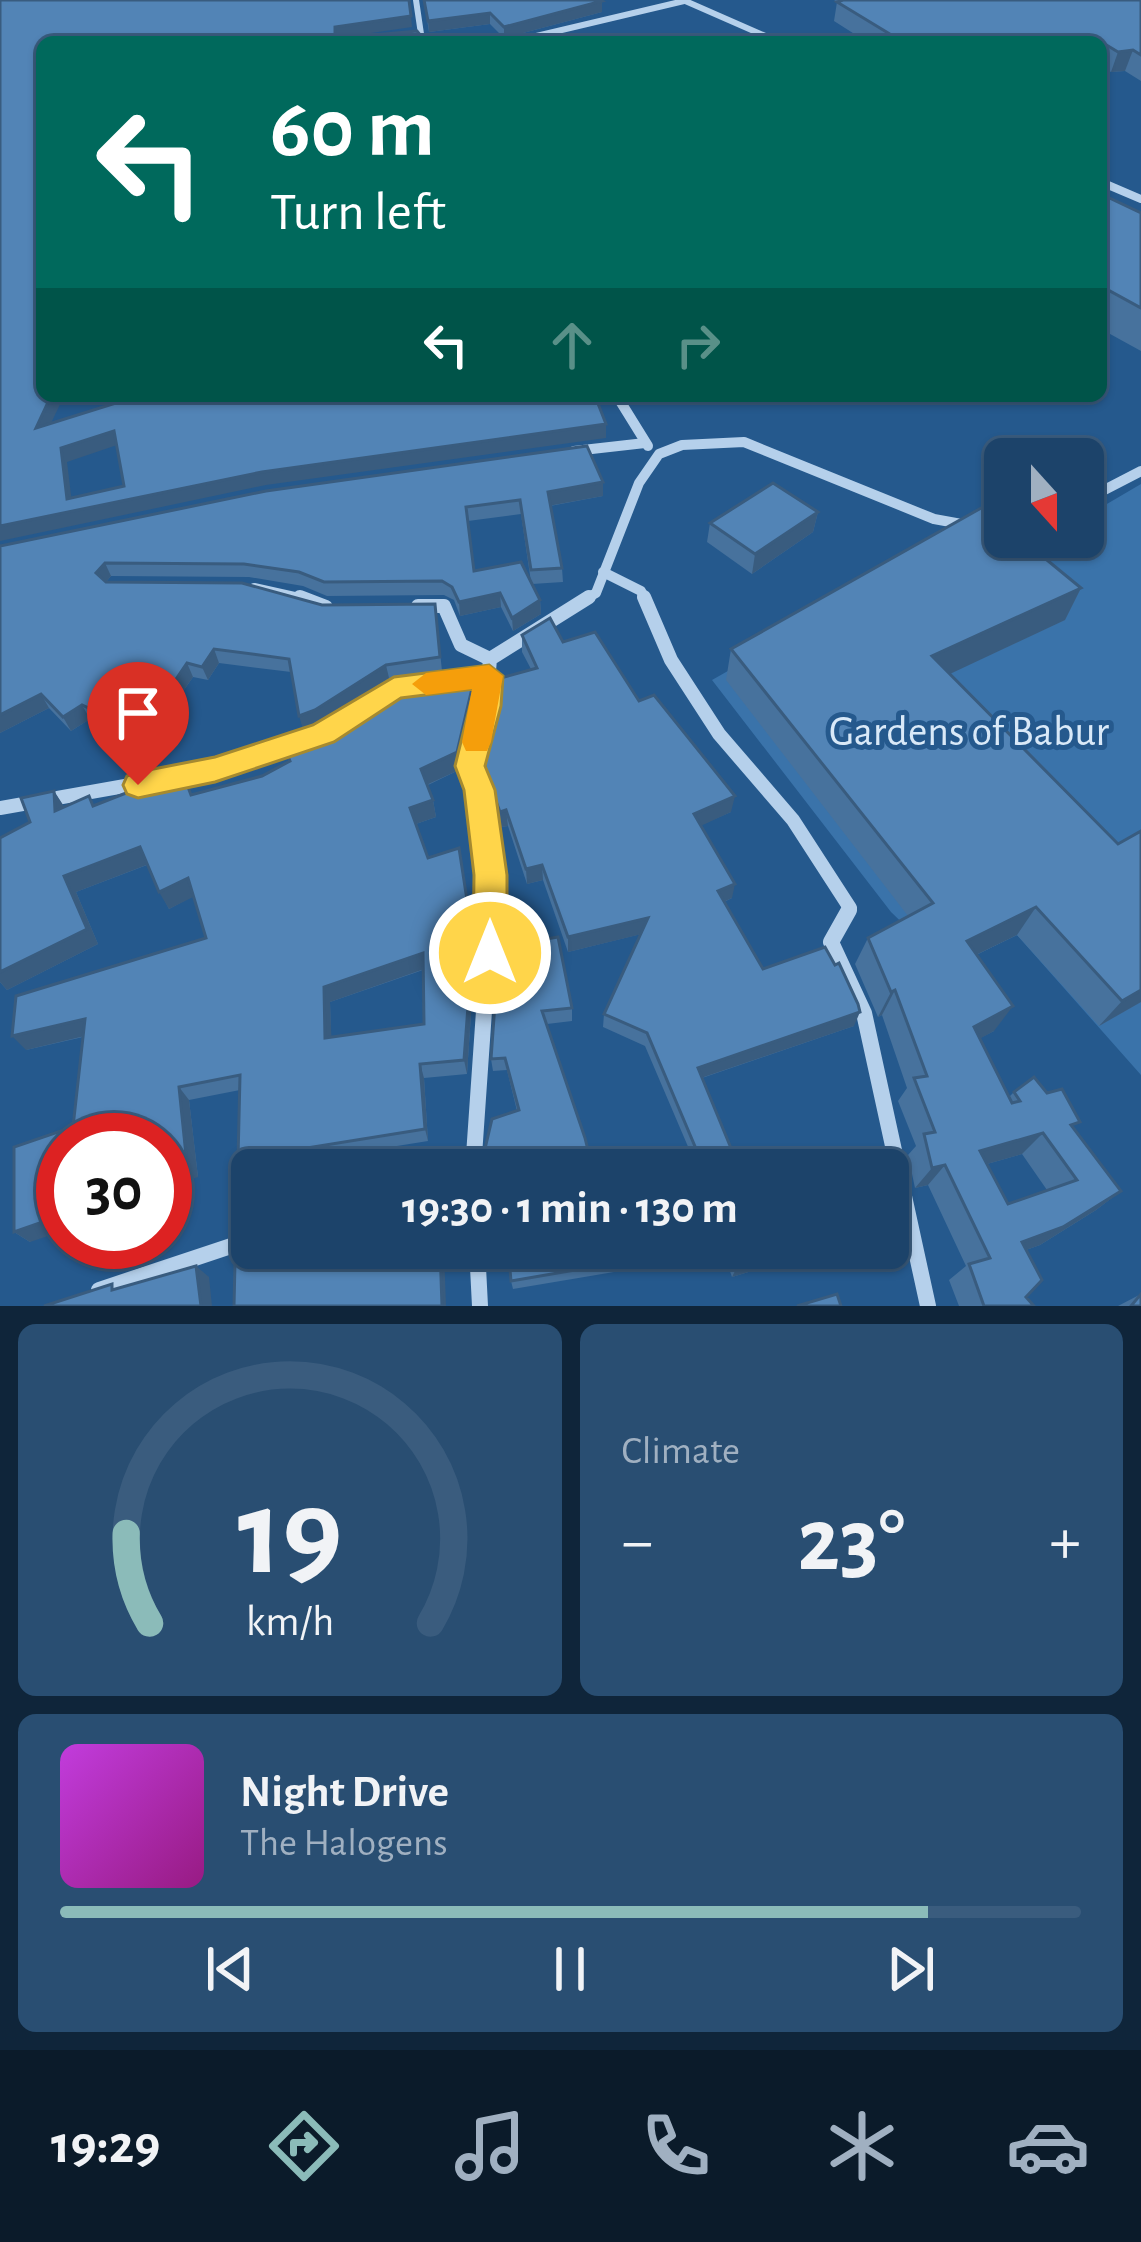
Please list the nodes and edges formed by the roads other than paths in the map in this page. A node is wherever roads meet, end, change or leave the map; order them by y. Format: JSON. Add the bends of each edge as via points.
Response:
{"nodes":[{"id":1,"x":417,"y":0,"type":"edge"},
{"id":2,"x":683,"y":0,"type":"edge"},
{"id":3,"x":421,"y":34,"type":"joint"},
{"id":4,"x":406,"y":36,"type":"edge"},
{"id":5,"x":536,"y":36,"type":"edge"},
{"id":6,"x":765,"y":36,"type":"edge"},
{"id":7,"x":1107,"y":185,"type":"edge"},
{"id":8,"x":1141,"y":200,"type":"edge"},
{"id":9,"x":621,"y":402,"type":"edge"},
{"id":10,"x":645,"y":443,"type":"junction"},
{"id":11,"x":558,"y":453,"type":"edge"},
{"id":12,"x":659,"y":454,"type":"junction"},
{"id":13,"x":1141,"y":471,"type":"edge"},
{"id":14,"x":1104,"y":490,"type":"edge"},
{"id":15,"x":984,"y":523,"type":"edge"},
{"id":16,"x":603,"y":572,"type":"junction"},
{"id":17,"x":248,"y":587,"type":"edge"},
{"id":18,"x":398,"y":606,"type":"edge"},
{"id":19,"x":339,"y":607,"type":"edge"},
{"id":20,"x":490,"y":659,"type":"junction"},
{"id":21,"x":489,"y":676,"type":"junction"},
{"id":22,"x":418,"y":685,"type":"edge"},
{"id":23,"x":323,"y":734,"type":"edge"},
{"id":24,"x":0,"y":808,"type":"edge"},
{"id":25,"x":475,"y":1149,"type":"edge"},
{"id":26,"x":231,"y":1246,"type":"edge"},
{"id":27,"x":478,"y":1269,"type":"edge"},
{"id":28,"x":73,"y":1299,"type":"edge"},
{"id":29,"x":480,"y":1306,"type":"edge"},
{"id":30,"x":928,"y":1306,"type":"edge"}],
"edges":[{"from":1,"to":3,"type":"street"},
{"from":2,"to":5,"type":"street"},
{"from":2,"to":6,"type":"street"},
{"from":3,"to":4,"type":"street"},
{"from":7,"to":8,"type":"street"},
{"from":9,"to":10,"type":"street"},
{"from":10,"to":11,"type":"street"},
{"from":10,"to":12,"type":"street"},
{"from":12,"to":15,"type":"street","via":[[744,442],[934,519]]},
{"from":12,"to":16,"type":"street"},
{"from":13,"to":14,"type":"street"},
{"from":16,"to":20,"type":"street","via":[[596,593]]},
{"from":16,"to":30,"type":"street","via":[[641,591],[671,660],[718,734],[793,820],[850,908],[831,942],[864,1013]]},
{"from":17,"to":19,"type":"street"},
{"from":18,"to":20,"type":"street","via":[[444,606],[461,645]]},
{"from":20,"to":21,"type":"street"},
{"from":21,"to":22,"type":"street"},
{"from":21,"to":25,"type":"street","via":[[470,766],[490,875]]},
{"from":23,"to":24,"type":"street","via":[[215,770]]},
{"from":26,"to":28,"type":"street"},
{"from":27,"to":29,"type":"street"}]}
